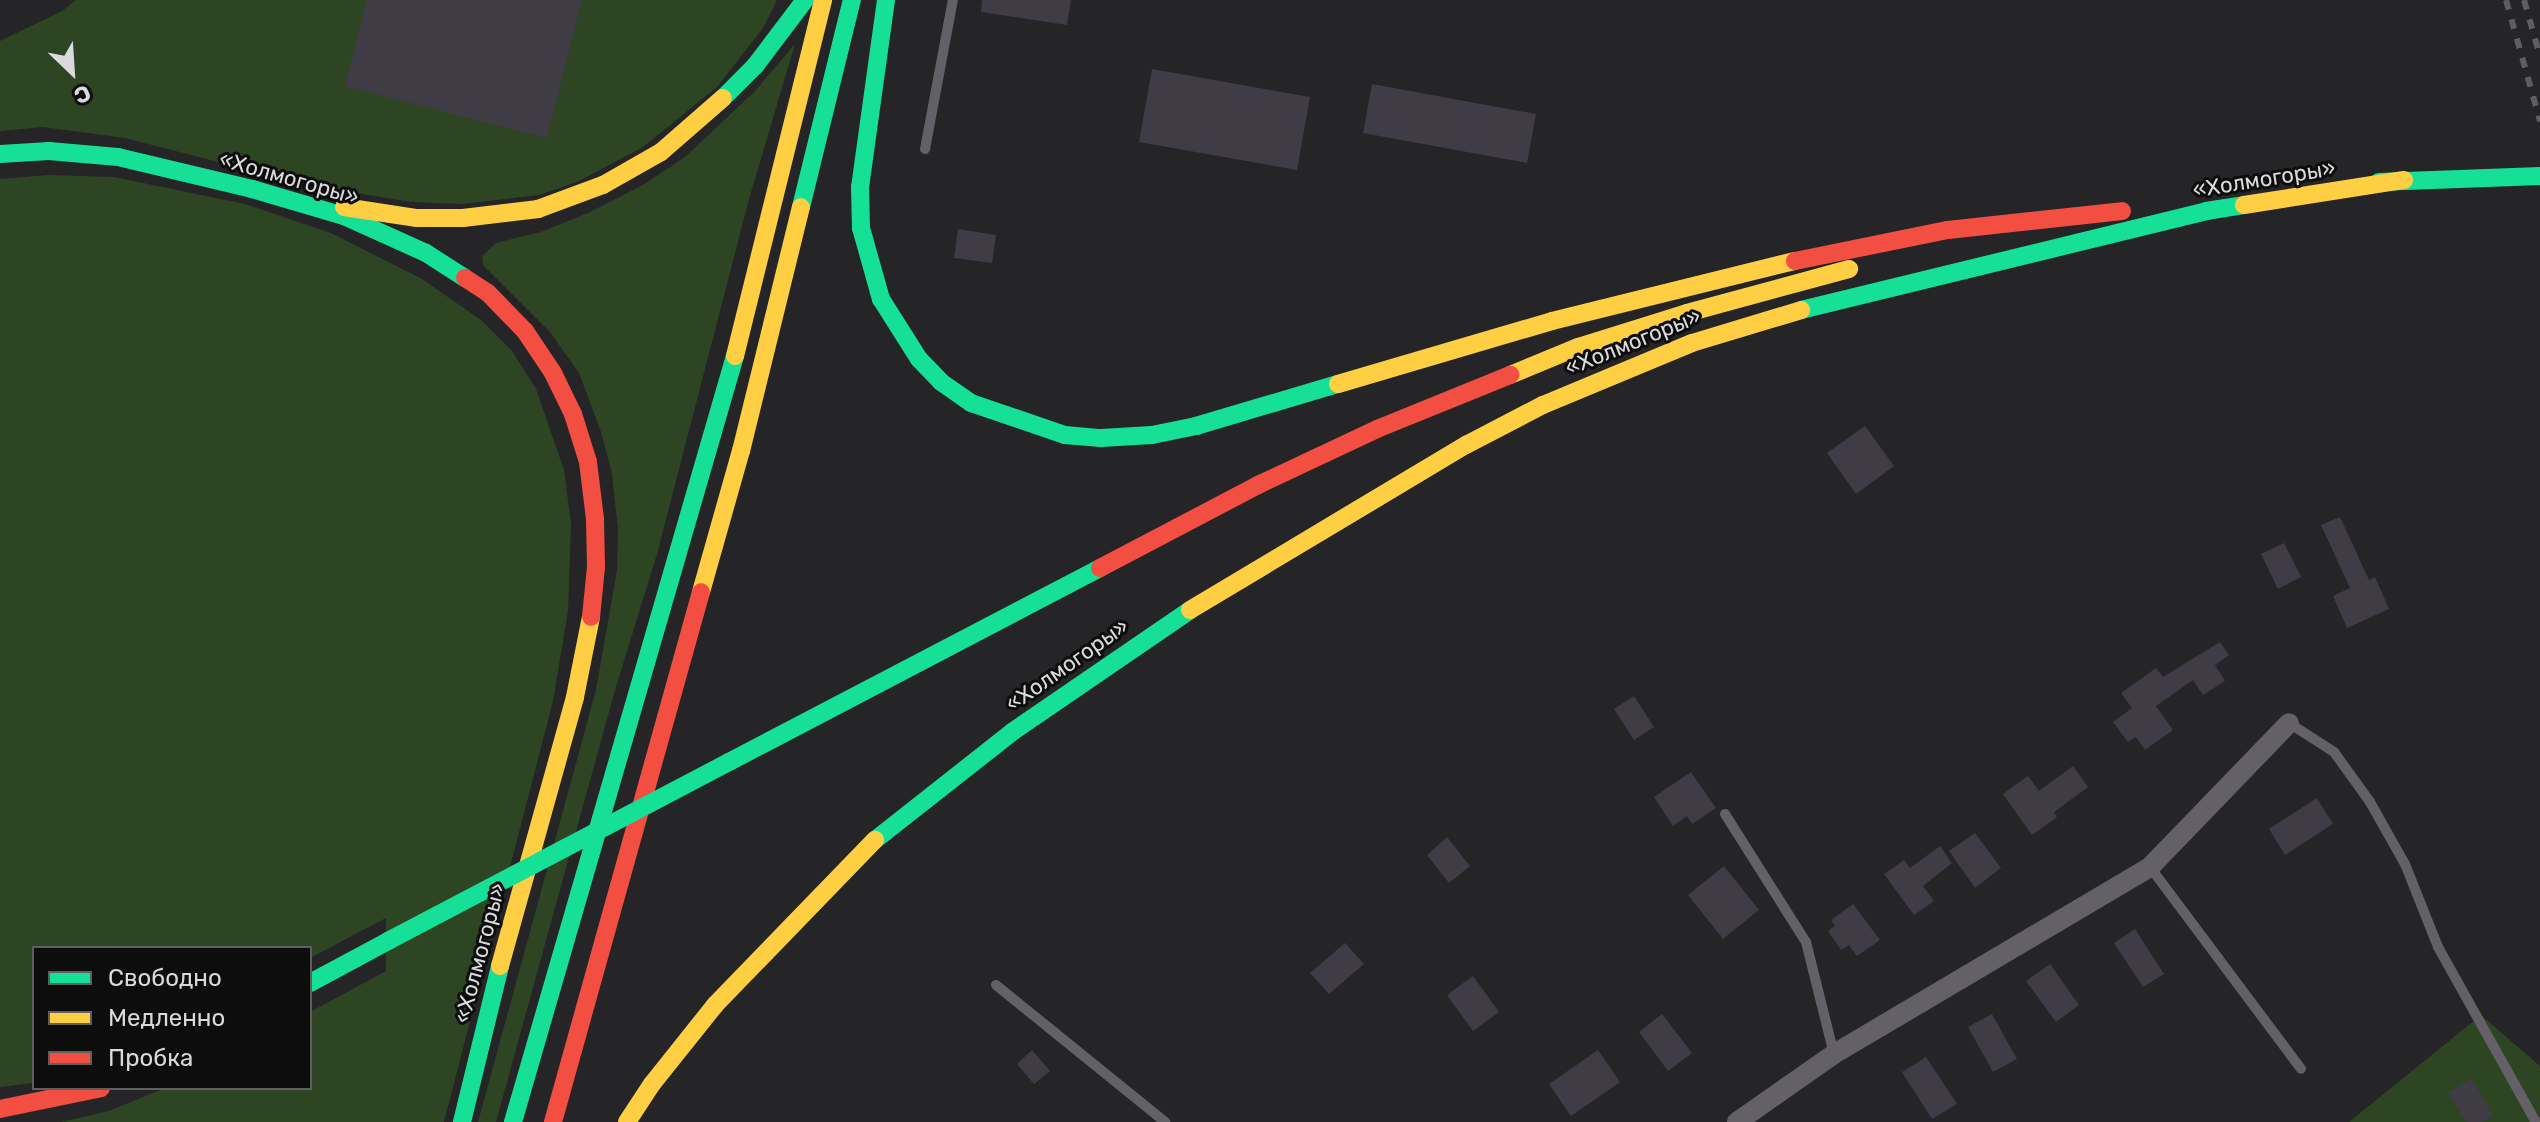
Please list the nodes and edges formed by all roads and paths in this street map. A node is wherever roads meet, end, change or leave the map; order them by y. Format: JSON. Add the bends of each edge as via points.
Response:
{"nodes":[{"id":1,"x":805,"y":0,"type":"edge"},
{"id":2,"x":823,"y":0,"type":"edge"},
{"id":3,"x":852,"y":0,"type":"edge"},
{"id":4,"x":886,"y":0,"type":"edge"},
{"id":5,"x":953,"y":0,"type":"edge"},
{"id":6,"x":925,"y":149,"type":"dead end"},
{"id":7,"x":0,"y":154,"type":"edge"},
{"id":8,"x":2540,"y":176,"type":"edge"},
{"id":9,"x":2404,"y":180,"type":"junction"},
{"id":10,"x":252,"y":189,"type":"junction"},
{"id":11,"x":2122,"y":211,"type":"junction"},
{"id":12,"x":2289,"y":723,"type":"joint"},
{"id":13,"x":1725,"y":814,"type":"dead end"},
{"id":14,"x":2150,"y":867,"type":"junction"},
{"id":15,"x":312,"y":982,"type":"edge"},
{"id":16,"x":996,"y":985,"type":"dead end"},
{"id":17,"x":1834,"y":1054,"type":"junction"},
{"id":18,"x":2301,"y":1069,"type":"dead end"},
{"id":19,"x":91,"y":1090,"type":"edge"},
{"id":20,"x":0,"y":1109,"type":"edge"},
{"id":21,"x":462,"y":1122,"type":"edge"},
{"id":22,"x":513,"y":1122,"type":"edge"},
{"id":23,"x":553,"y":1122,"type":"edge"},
{"id":24,"x":627,"y":1122,"type":"edge"},
{"id":25,"x":1165,"y":1122,"type":"edge"},
{"id":26,"x":1737,"y":1122,"type":"edge"},
{"id":27,"x":2536,"y":1122,"type":"edge"}],
"edges":[{"from":1,"to":10,"type":"main road","via":[[736,87],[686,132],[634,169],[570,199],[505,214],[417,218]]},
{"from":2,"to":22,"type":"main road","via":[[754,291]]},
{"from":3,"to":23,"type":"main road","via":[[741,451]]},
{"from":4,"to":11,"type":"main road","via":[[860,187],[861,228],[881,299],[919,359],[941,382],[1001,416],[1065,435],[1152,435],[1196,426],[1552,321],[1751,270],[1948,230]]},
{"from":5,"to":6,"type":"lane"},
{"from":7,"to":10,"type":"main road","name":"«Холмогоры»","via":[[49,151],[118,157]]},
{"from":8,"to":9,"type":"main road"},
{"from":9,"to":11,"type":"main road","name":"«Холмогоры»"},
{"from":9,"to":24,"type":"main road","name":"«Холмогоры»","via":[[2206,211],[1830,301],[1692,343],[1543,405],[1466,445],[1182,615],[1012,732],[881,834],[715,1005]]},
{"from":10,"to":21,"type":"main road","name":"«Холмогоры»","via":[[344,216],[426,253],[488,293],[525,331],[553,373],[588,462],[596,567],[591,615],[575,697]]},
{"from":11,"to":15,"type":"main road","name":"«Холмогоры»","bridge":true,"via":[[1955,243],[1794,283],[1592,343],[1484,383],[1258,485]]},
{"from":12,"to":14,"type":"street"},
{"from":12,"to":27,"type":"lane","via":[[2334,752],[2370,802],[2405,864],[2438,947]]},
{"from":13,"to":17,"type":"lane","via":[[1806,942]]},
{"from":14,"to":17,"type":"street"},
{"from":14,"to":18,"type":"lane"},
{"from":16,"to":25,"type":"lane"},
{"from":17,"to":26,"type":"street"},
{"from":19,"to":20,"type":"main road"}]}
